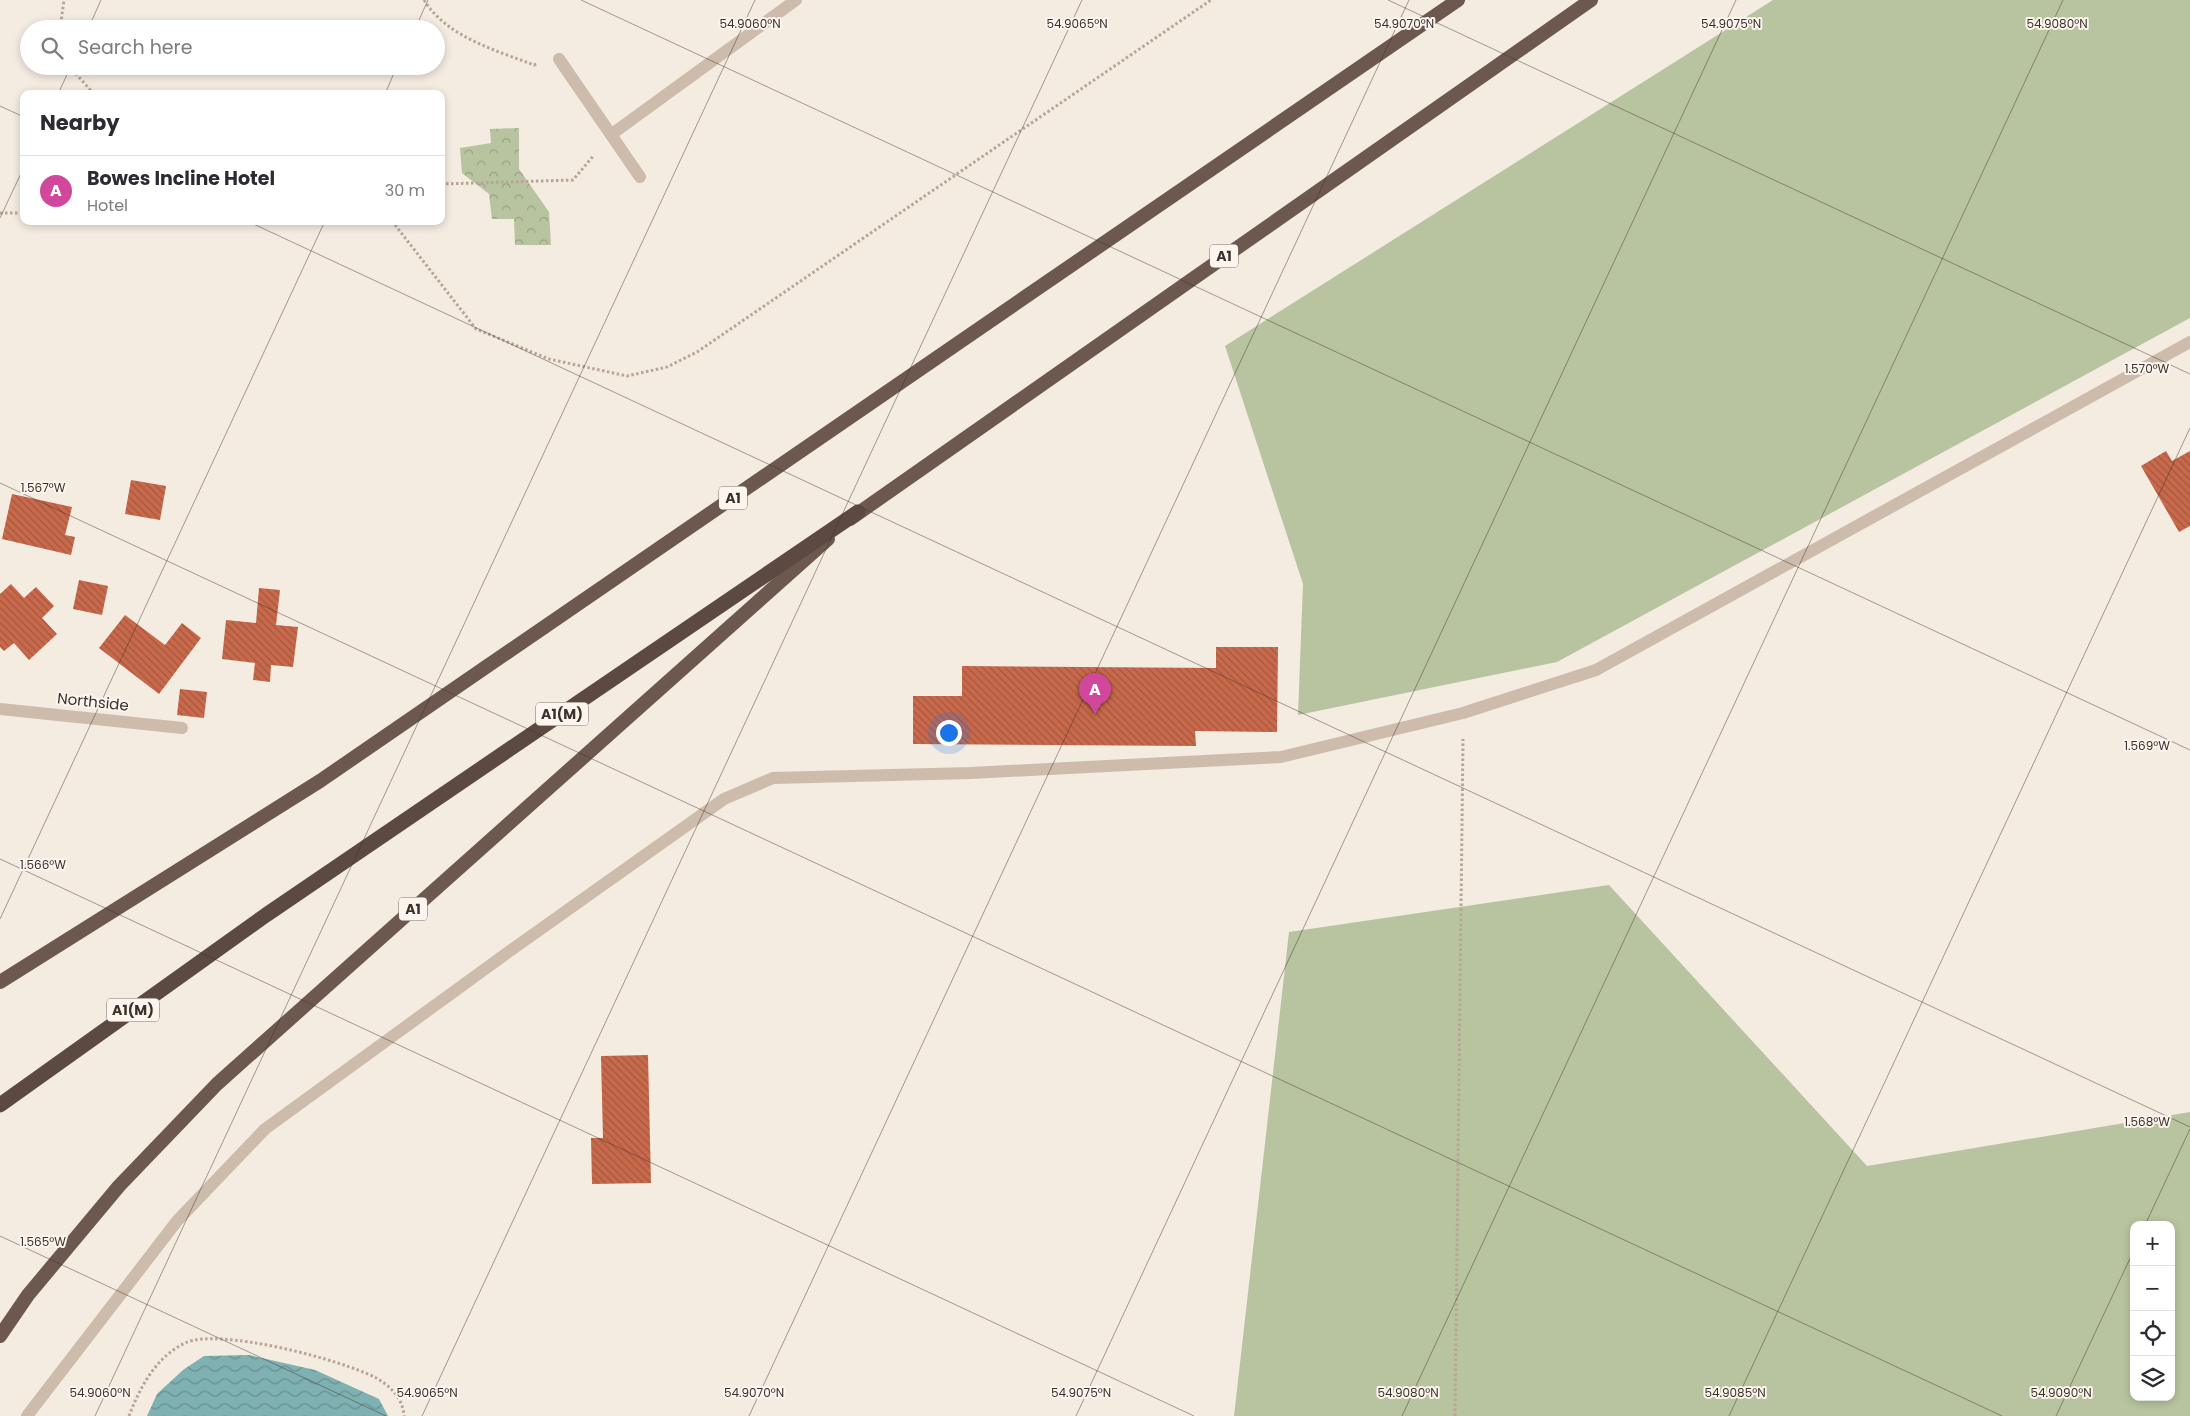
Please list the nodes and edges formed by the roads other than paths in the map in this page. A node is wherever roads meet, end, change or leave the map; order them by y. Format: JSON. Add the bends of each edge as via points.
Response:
{"nodes":[{"id":1,"x":796,"y":0,"type":"edge"},
{"id":2,"x":1458,"y":0,"type":"edge"},
{"id":3,"x":1591,"y":0,"type":"edge"},
{"id":4,"x":559,"y":59,"type":"road end"},
{"id":5,"x":612,"y":134,"type":"junction"},
{"id":6,"x":640,"y":177,"type":"dead end"},
{"id":7,"x":2190,"y":342,"type":"edge"},
{"id":8,"x":858,"y":512,"type":"junction"},
{"id":9,"x":0,"y":709,"type":"edge"},
{"id":10,"x":182,"y":728,"type":"dead end"},
{"id":11,"x":0,"y":982,"type":"edge"},
{"id":12,"x":0,"y":1105,"type":"edge"},
{"id":13,"x":0,"y":1336,"type":"edge"},
{"id":14,"x":26,"y":1416,"type":"edge"}],
"edges":[{"from":1,"to":5,"type":"street"},
{"from":2,"to":11,"type":"highway","number":"A1","via":[[320,782]]},
{"from":3,"to":8,"type":"highway","number":"A1"},
{"from":4,"to":5,"type":"street"},
{"from":5,"to":6,"type":"street"},
{"from":7,"to":14,"type":"street","via":[[1596,670],[1463,713],[1281,757],[971,773],[773,778],[724,799],[265,1128],[177,1221]]},
{"from":8,"to":12,"type":"highway","number":"A1(M)","via":[[266,915]]},
{"from":8,"to":13,"type":"highway","number":"A1","via":[[217,1084],[119,1186],[28,1295]]},
{"from":9,"to":10,"type":"street","name":"Northside"}]}
